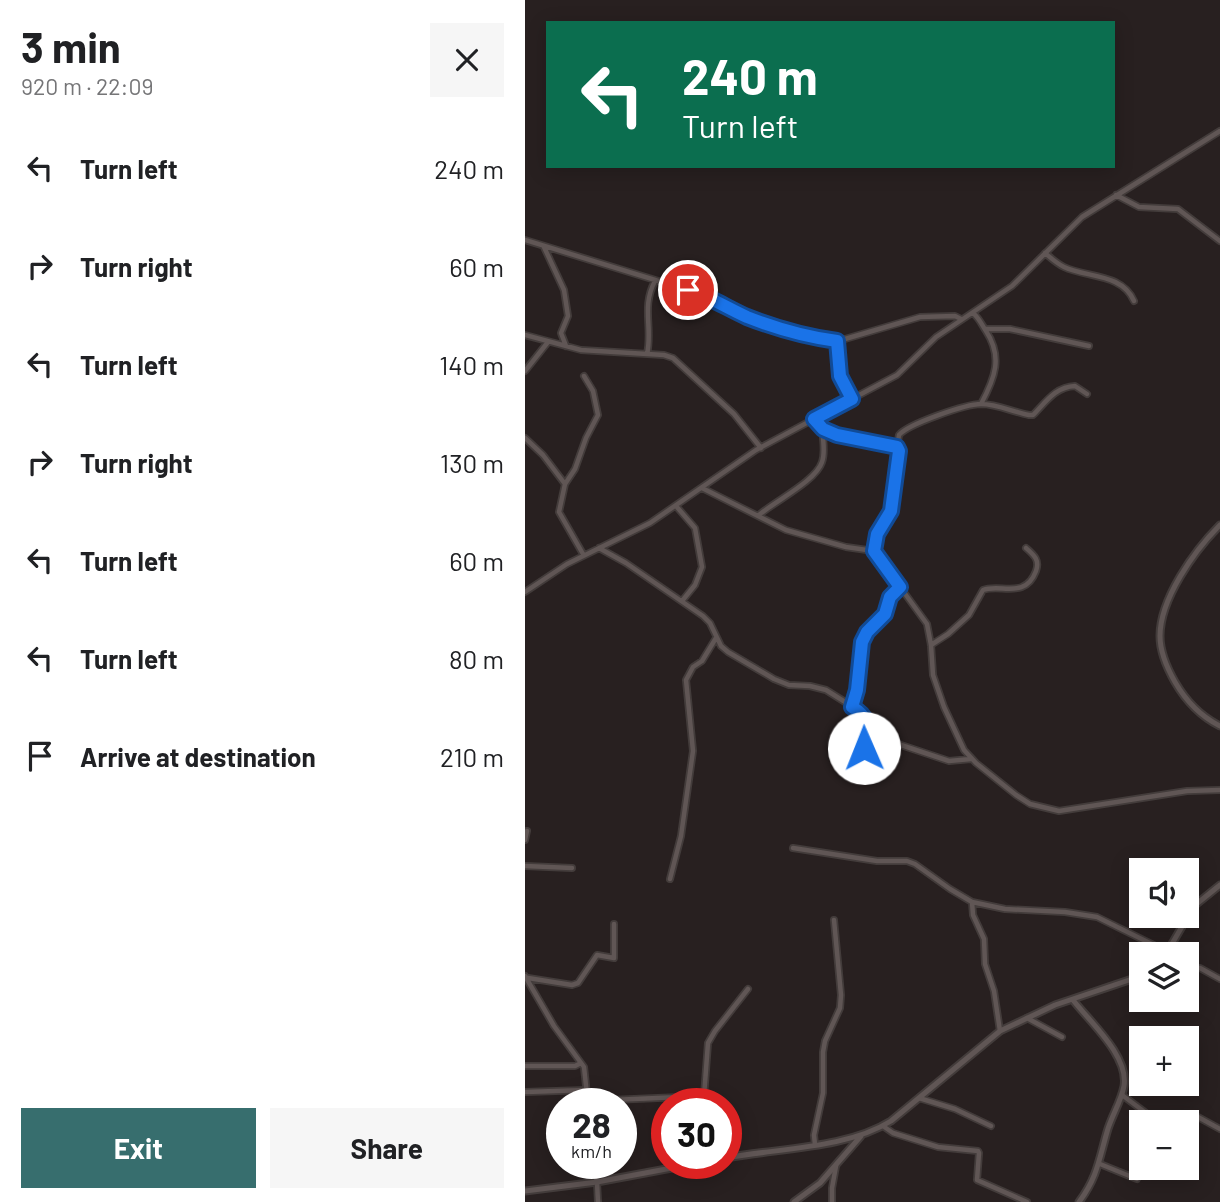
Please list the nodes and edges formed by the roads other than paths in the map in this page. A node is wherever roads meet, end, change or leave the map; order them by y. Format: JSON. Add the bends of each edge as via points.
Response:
{"nodes":[{"id":1,"x":1220,"y":131,"type":"edge"},
{"id":2,"x":1116,"y":195,"type":"junction"},
{"id":3,"x":525,"y":240,"type":"edge"},
{"id":4,"x":1220,"y":242,"type":"edge"},
{"id":5,"x":544,"y":246,"type":"junction"},
{"id":6,"x":1045,"y":253,"type":"junction"},
{"id":7,"x":655,"y":281,"type":"junction"},
{"id":8,"x":1134,"y":301,"type":"dead end"},
{"id":9,"x":973,"y":313,"type":"junction"},
{"id":10,"x":961,"y":319,"type":"junction"},
{"id":11,"x":985,"y":329,"type":"junction"},
{"id":12,"x":525,"y":335,"type":"edge"},
{"id":13,"x":837,"y":341,"type":"junction"},
{"id":14,"x":548,"y":342,"type":"junction"},
{"id":15,"x":1089,"y":346,"type":"dead end"},
{"id":16,"x":566,"y":347,"type":"junction"},
{"id":17,"x":647,"y":354,"type":"junction"},
{"id":18,"x":525,"y":371,"type":"edge"},
{"id":19,"x":585,"y":376,"type":"dead end"},
{"id":20,"x":1087,"y":394,"type":"dead end"},
{"id":21,"x":852,"y":399,"type":"junction"},
{"id":22,"x":981,"y":404,"type":"junction"},
{"id":23,"x":814,"y":419,"type":"junction"},
{"id":24,"x":823,"y":429,"type":"junction"},
{"id":25,"x":525,"y":438,"type":"edge"},
{"id":26,"x":897,"y":447,"type":"junction"},
{"id":27,"x":761,"y":448,"type":"junction"},
{"id":28,"x":565,"y":484,"type":"junction"},
{"id":29,"x":701,"y":488,"type":"junction"},
{"id":30,"x":675,"y":506,"type":"junction"},
{"id":31,"x":759,"y":515,"type":"junction"},
{"id":32,"x":1220,"y":525,"type":"edge"},
{"id":33,"x":598,"y":547,"type":"junction"},
{"id":34,"x":1026,"y":548,"type":"dead end"},
{"id":35,"x":874,"y":551,"type":"junction"},
{"id":36,"x":583,"y":554,"type":"junction"},
{"id":37,"x":900,"y":587,"type":"junction"},
{"id":38,"x":525,"y":592,"type":"edge"},
{"id":39,"x":682,"y":601,"type":"junction"},
{"id":40,"x":716,"y":637,"type":"junction"},
{"id":41,"x":931,"y":645,"type":"junction"},
{"id":42,"x":852,"y":707,"type":"junction"},
{"id":43,"x":1220,"y":726,"type":"edge"},
{"id":44,"x":971,"y":759,"type":"junction"},
{"id":45,"x":1220,"y":790,"type":"edge"},
{"id":46,"x":527,"y":831,"type":"dead end"},
{"id":47,"x":525,"y":839,"type":"edge"},
{"id":48,"x":793,"y":848,"type":"dead end"},
{"id":49,"x":525,"y":866,"type":"edge"},
{"id":50,"x":572,"y":868,"type":"dead end"},
{"id":51,"x":670,"y":880,"type":"dead end"},
{"id":52,"x":1220,"y":885,"type":"edge"},
{"id":53,"x":972,"y":902,"type":"junction"},
{"id":54,"x":834,"y":920,"type":"dead end"},
{"id":55,"x":614,"y":924,"type":"dead end"},
{"id":56,"x":1147,"y":942,"type":"edge"},
{"id":57,"x":1173,"y":942,"type":"edge"},
{"id":58,"x":1199,"y":968,"type":"edge"},
{"id":59,"x":526,"y":977,"type":"edge"},
{"id":60,"x":1220,"y":979,"type":"edge"},
{"id":61,"x":1129,"y":980,"type":"edge"},
{"id":62,"x":748,"y":989,"type":"dead end"},
{"id":63,"x":1073,"y":1000,"type":"junction"},
{"id":64,"x":1026,"y":1017,"type":"junction"},
{"id":65,"x":1000,"y":1031,"type":"junction"},
{"id":66,"x":1062,"y":1037,"type":"dead end"},
{"id":67,"x":581,"y":1063,"type":"junction"},
{"id":68,"x":525,"y":1066,"type":"edge"},
{"id":69,"x":587,"y":1088,"type":"edge"},
{"id":70,"x":546,"y":1091,"type":"edge"},
{"id":71,"x":525,"y":1092,"type":"edge"},
{"id":72,"x":1122,"y":1094,"type":"junction"},
{"id":73,"x":919,"y":1097,"type":"junction"},
{"id":74,"x":637,"y":1100,"type":"edge"},
{"id":75,"x":1143,"y":1110,"type":"edge"},
{"id":76,"x":1199,"y":1118,"type":"edge"},
{"id":77,"x":883,"y":1126,"type":"junction"},
{"id":78,"x":991,"y":1126,"type":"dead end"},
{"id":79,"x":1220,"y":1129,"type":"edge"},
{"id":80,"x":862,"y":1135,"type":"junction"},
{"id":81,"x":815,"y":1144,"type":"junction"},
{"id":82,"x":742,"y":1155,"type":"edge"},
{"id":83,"x":1100,"y":1164,"type":"junction"},
{"id":84,"x":837,"y":1166,"type":"junction"},
{"id":85,"x":651,"y":1172,"type":"edge"},
{"id":86,"x":1129,"y":1176,"type":"edge"},
{"id":87,"x":596,"y":1179,"type":"edge"},
{"id":88,"x":597,"y":1182,"type":"junction"},
{"id":89,"x":525,"y":1191,"type":"edge"},
{"id":90,"x":598,"y":1202,"type":"edge"},
{"id":91,"x":794,"y":1202,"type":"edge"},
{"id":92,"x":832,"y":1202,"type":"edge"},
{"id":93,"x":1027,"y":1202,"type":"edge"},
{"id":94,"x":1080,"y":1202,"type":"edge"}],
"edges":[{"from":1,"to":2,"type":"street"},
{"from":2,"to":4,"type":"street","via":[[1139,207],[1178,209]]},
{"from":2,"to":6,"type":"street","via":[[1082,217]]},
{"from":3,"to":5,"type":"street"},
{"from":5,"to":7,"type":"street"},
{"from":5,"to":16,"type":"street","via":[[564,290],[568,316],[561,333]]},
{"from":6,"to":8,"type":"street","via":[[1065,268],[1115,281]]},
{"from":6,"to":9,"type":"street","via":[[1011,286]]},
{"from":7,"to":13,"type":"street","via":[[704,295],[760,321]]},
{"from":7,"to":17,"type":"street","via":[[647,304]]},
{"from":9,"to":10,"type":"street"},
{"from":9,"to":11,"type":"street"},
{"from":10,"to":13,"type":"street","via":[[920,317]]},
{"from":10,"to":21,"type":"street","via":[[897,375]]},
{"from":11,"to":15,"type":"street","via":[[1010,329]]},
{"from":11,"to":22,"type":"street","via":[[996,347],[997,359]]},
{"from":12,"to":14,"type":"street"},
{"from":13,"to":21,"type":"street","via":[[840,376]]},
{"from":14,"to":16,"type":"street"},
{"from":14,"to":18,"type":"street"},
{"from":16,"to":17,"type":"street"},
{"from":17,"to":27,"type":"street","via":[[664,355],[680,363],[734,414]]},
{"from":19,"to":28,"type":"street","via":[[599,415]]},
{"from":20,"to":22,"type":"street","via":[[1076,386],[1060,389],[1033,415]]},
{"from":21,"to":23,"type":"street"},
{"from":22,"to":26,"type":"street","via":[[913,423],[899,435]]},
{"from":23,"to":24,"type":"street"},
{"from":23,"to":27,"type":"street"},
{"from":24,"to":26,"type":"street"},
{"from":24,"to":31,"type":"street","via":[[825,451],[818,470]]},
{"from":25,"to":28,"type":"street"},
{"from":26,"to":35,"type":"street","via":[[900,455],[892,504]]},
{"from":27,"to":29,"type":"street"},
{"from":28,"to":36,"type":"street","via":[[559,512]]},
{"from":29,"to":30,"type":"street"},
{"from":29,"to":31,"type":"street"},
{"from":30,"to":33,"type":"street"},
{"from":30,"to":39,"type":"street","via":[[695,528],[702,566],[695,586]]},
{"from":31,"to":35,"type":"street","via":[[786,530]]},
{"from":32,"to":43,"type":"main road","via":[[1180,577],[1164,610],[1160,634],[1164,660],[1176,684],[1198,712]]},
{"from":33,"to":36,"type":"street"},
{"from":33,"to":39,"type":"street"},
{"from":34,"to":41,"type":"street","via":[[1037,559],[1034,576],[1014,590],[983,590],[969,615]]},
{"from":35,"to":37,"type":"street"},
{"from":36,"to":38,"type":"street"},
{"from":37,"to":41,"type":"street","via":[[927,624]]},
{"from":37,"to":42,"type":"street","via":[[862,642]]},
{"from":39,"to":40,"type":"street","via":[[710,623]]},
{"from":40,"to":42,"type":"street","via":[[728,652],[774,679],[826,690]]},
{"from":40,"to":51,"type":"street","via":[[687,680],[693,751]]},
{"from":41,"to":44,"type":"street","via":[[931,668],[943,707]]},
{"from":42,"to":44,"type":"street","via":[[864,716],[867,733],[863,746],[867,750],[892,742],[949,761]]},
{"from":44,"to":45,"type":"street","via":[[1030,804],[1059,811]]},
{"from":46,"to":47,"type":"street"},
{"from":48,"to":53,"type":"street","via":[[907,861]]},
{"from":49,"to":50,"type":"street"},
{"from":52,"to":57,"type":"main road","via":[[1194,906]]},
{"from":53,"to":56,"type":"street","via":[[1097,917]]},
{"from":53,"to":65,"type":"street","via":[[985,939],[985,964]]},
{"from":54,"to":81,"type":"street","via":[[840,1008],[825,1041]]},
{"from":55,"to":59,"type":"street","via":[[614,958],[597,955],[578,983]]},
{"from":58,"to":60,"type":"street"},
{"from":59,"to":67,"type":"street"},
{"from":61,"to":63,"type":"main road"},
{"from":62,"to":74,"type":"street","via":[[708,1043],[704,1096]]},
{"from":63,"to":64,"type":"main road"},
{"from":63,"to":72,"type":"main road","via":[[1120,1060],[1125,1079]]},
{"from":64,"to":65,"type":"main road"},
{"from":64,"to":66,"type":"street"},
{"from":65,"to":73,"type":"main road"},
{"from":67,"to":68,"type":"street"},
{"from":67,"to":69,"type":"street"},
{"from":70,"to":71,"type":"street"},
{"from":72,"to":75,"type":"street"},
{"from":72,"to":83,"type":"main road"},
{"from":73,"to":77,"type":"main road"},
{"from":73,"to":78,"type":"street"},
{"from":76,"to":79,"type":"street"},
{"from":77,"to":80,"type":"main road"},
{"from":77,"to":93,"type":"street","via":[[938,1147],[978,1151],[977,1180]]},
{"from":80,"to":81,"type":"main road"},
{"from":80,"to":84,"type":"main road"},
{"from":81,"to":82,"type":"main road"},
{"from":83,"to":86,"type":"street"},
{"from":83,"to":94,"type":"main road"},
{"from":84,"to":91,"type":"main road"},
{"from":84,"to":92,"type":"street"},
{"from":85,"to":88,"type":"main road"},
{"from":87,"to":88,"type":"street"},
{"from":88,"to":89,"type":"main road"},
{"from":88,"to":90,"type":"street"}]}
